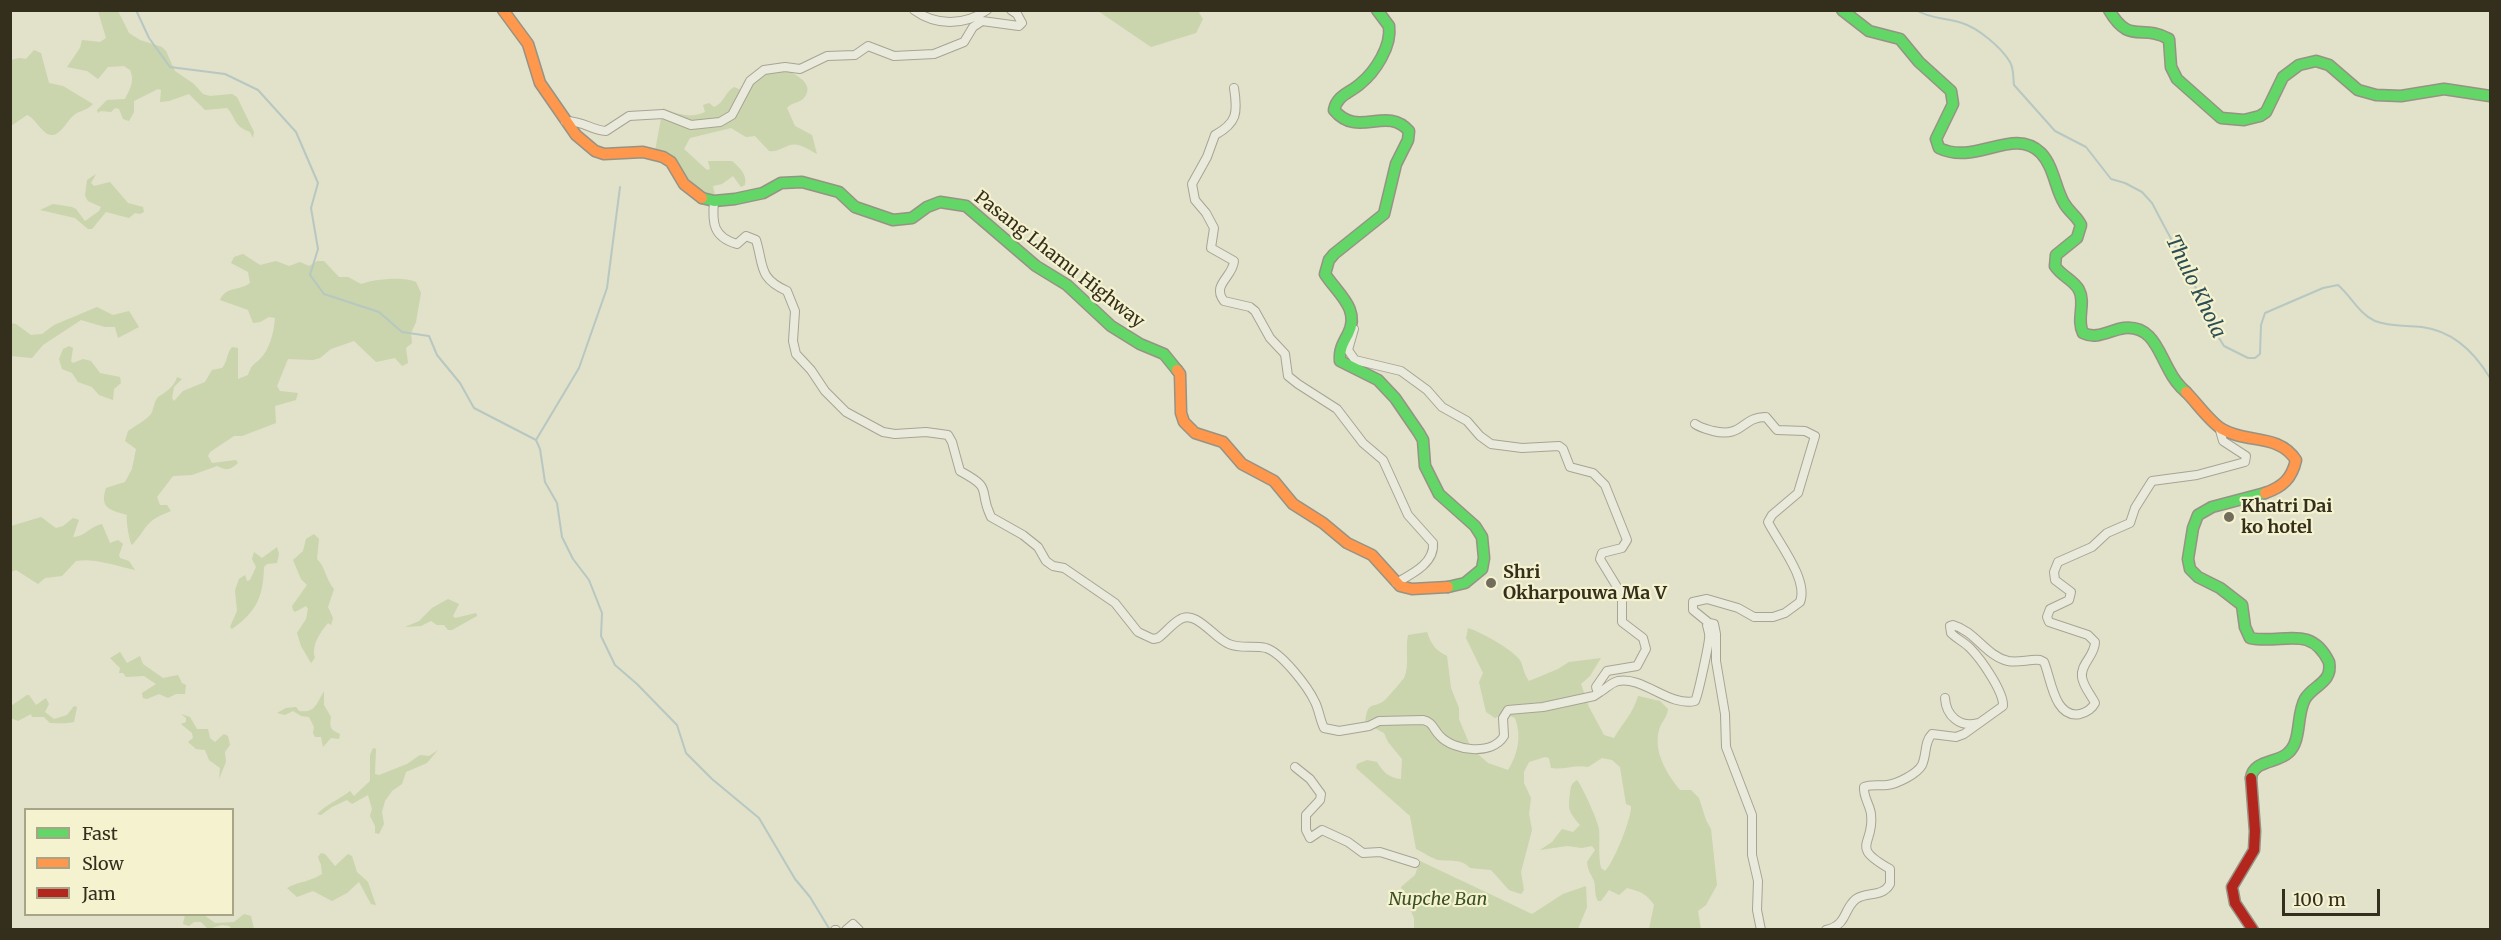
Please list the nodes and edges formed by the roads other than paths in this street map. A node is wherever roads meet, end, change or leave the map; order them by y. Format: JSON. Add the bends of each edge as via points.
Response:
{"nodes":[{"id":1,"x":503,"y":10,"type":"edge"},
{"id":2,"x":914,"y":10,"type":"edge"},
{"id":3,"x":987,"y":10,"type":"edge"},
{"id":4,"x":1011,"y":10,"type":"edge"},
{"id":5,"x":1377,"y":10,"type":"edge"},
{"id":6,"x":1842,"y":10,"type":"edge"},
{"id":7,"x":2109,"y":10,"type":"edge"},
{"id":8,"x":1234,"y":88,"type":"dead end"},
{"id":9,"x":2490,"y":96,"type":"edge"},
{"id":10,"x":564,"y":121,"type":"junction"},
{"id":11,"x":714,"y":201,"type":"junction"},
{"id":12,"x":1352,"y":324,"type":"junction"},
{"id":13,"x":1695,"y":424,"type":"dead end"},
{"id":14,"x":2218,"y":427,"type":"junction"},
{"id":15,"x":1396,"y":583,"type":"junction"},
{"id":16,"x":1709,"y":623,"type":"junction"},
{"id":17,"x":1600,"y":692,"type":"junction"},
{"id":18,"x":1945,"y":698,"type":"dead end"},
{"id":19,"x":1980,"y":723,"type":"junction"},
{"id":20,"x":1295,"y":767,"type":"dead end"},
{"id":21,"x":1414,"y":862,"type":"dead end"},
{"id":22,"x":846,"y":930,"type":"edge"},
{"id":23,"x":859,"y":930,"type":"edge"},
{"id":24,"x":1761,"y":930,"type":"edge"},
{"id":25,"x":1826,"y":930,"type":"edge"},
{"id":26,"x":2253,"y":930,"type":"edge"}],
"edges":[{"from":1,"to":10,"type":"main road","via":[[528,44],[540,83]]},
{"from":2,"to":3,"type":"street","via":[[951,23]]},
{"from":4,"to":10,"type":"street","via":[[1022,22],[1019,26],[982,21],[964,42],[934,54],[894,56],[868,46],[855,55],[826,56],[800,69],[764,70],[750,81],[732,115],[720,122],[691,125],[663,114],[629,116],[606,131],[578,121]]},
{"from":5,"to":12,"type":"main road","via":[[1390,28],[1387,43],[1366,78],[1338,99],[1334,110],[1354,125],[1395,120],[1407,127],[1409,136],[1396,164],[1384,214],[1334,254],[1326,267],[1325,274],[1341,294],[1352,315]]},
{"from":6,"to":14,"type":"main road","via":[[1869,31],[1900,39],[1951,92],[1953,104],[1936,139],[1939,148],[1955,155],[2013,142],[2027,145],[2048,162],[2064,204],[2080,224],[2076,241],[2056,255],[2055,266],[2078,286],[2082,295],[2081,330],[2093,336],[2127,326],[2146,333],[2179,386]]},
{"from":7,"to":9,"type":"main road","via":[[2123,31],[2158,33],[2169,39],[2171,67],[2177,79],[2221,118],[2244,120],[2260,116],[2266,112],[2283,77],[2299,65],[2316,62],[2329,65],[2358,90],[2376,94],[2401,96],[2444,89]]},
{"from":8,"to":15,"type":"street","via":[[1233,121],[1215,135],[1192,184],[1195,200],[1214,228],[1211,248],[1234,261],[1232,271],[1220,286],[1220,295],[1224,301],[1255,311],[1270,338],[1285,354],[1292,380],[1337,409],[1383,460],[1408,515],[1433,543],[1429,560]]},
{"from":10,"to":11,"type":"main road","via":[[595,151],[616,155],[643,152],[663,157],[671,162],[684,184],[703,199]]},
{"from":11,"to":15,"type":"main road","name":"Pasang Lhamu Highway","via":[[763,192],[781,183],[802,182],[839,192],[855,207],[893,220],[912,218],[940,202],[966,206],[1036,266],[1067,285],[1111,326],[1164,354],[1173,363],[1180,374],[1181,413],[1188,428],[1223,442],[1242,464],[1274,481],[1293,504],[1347,543],[1372,555]]},
{"from":11,"to":17,"type":"street","via":[[712,222],[716,231],[737,244],[746,236],[756,240],[762,269],[769,281],[787,291],[795,311],[796,354],[834,400],[846,412],[883,432],[948,435],[960,471],[983,485],[991,517],[1023,535],[1053,566],[1064,568],[1115,603],[1138,632],[1158,638],[1180,619],[1196,620],[1230,645],[1269,649],[1281,659],[1296,672],[1315,701],[1324,728],[1339,731],[1379,721],[1423,720],[1429,721],[1444,739],[1467,748],[1499,743],[1508,710],[1543,707]]},
{"from":12,"to":15,"type":"main road","via":[[1339,350],[1340,361],[1375,378],[1389,393],[1423,440],[1425,466],[1439,494],[1482,537],[1482,569],[1465,583],[1418,590]]},
{"from":12,"to":17,"type":"street","via":[[1354,335],[1348,350],[1355,360],[1401,371],[1491,444],[1563,448],[1570,467],[1593,473],[1605,485],[1627,540],[1622,548],[1602,553],[1600,559],[1622,595],[1622,622],[1643,638],[1646,649],[1637,666],[1607,671],[1596,687]]},
{"from":13,"to":16,"type":"street","via":[[1725,434],[1736,432],[1755,418],[1766,417],[1777,430],[1805,431],[1815,436],[1798,494],[1768,522],[1797,573],[1802,589],[1800,602],[1785,614],[1754,617],[1707,599],[1693,602],[1692,610]]},
{"from":14,"to":19,"type":"street","via":[[2223,441],[2246,456],[2245,462],[2197,475],[2152,481],[2130,523],[2056,565],[2055,580],[2071,592],[2069,600],[2050,609],[2049,622],[2088,635],[2095,642],[2083,668],[2082,678],[2095,703],[2088,711],[2068,714],[2063,709],[2044,662],[2001,659],[1962,628],[1950,626],[1951,633],[1984,664],[2002,695],[2002,709]]},
{"from":14,"to":26,"type":"main road","via":[[2237,437],[2286,446],[2294,454],[2296,466],[2290,479],[2266,493],[2201,512],[2193,528],[2189,568],[2242,605],[2250,638],[2297,636],[2311,641],[2329,660],[2330,667],[2325,682],[2304,702],[2297,735],[2288,754],[2252,772],[2254,849],[2233,881],[2231,892]]},
{"from":16,"to":17,"type":"street","via":[[1695,701],[1682,702],[1626,681],[1616,681]]},
{"from":16,"to":24,"type":"street","via":[[1716,629],[1726,747],[1752,815],[1752,855]]},
{"from":18,"to":19,"type":"street","via":[[1946,709],[1954,719],[1966,725]]},
{"from":19,"to":25,"type":"street","via":[[1956,737],[1932,734],[1923,763],[1913,775],[1895,783],[1864,787],[1872,824],[1866,852],[1890,869],[1890,884],[1881,893],[1854,900],[1839,925]]},
{"from":20,"to":21,"type":"street","via":[[1321,794],[1306,815],[1310,838],[1322,830],[1363,853],[1380,852]]},
{"from":22,"to":23,"type":"street","via":[[853,924]]}]}
